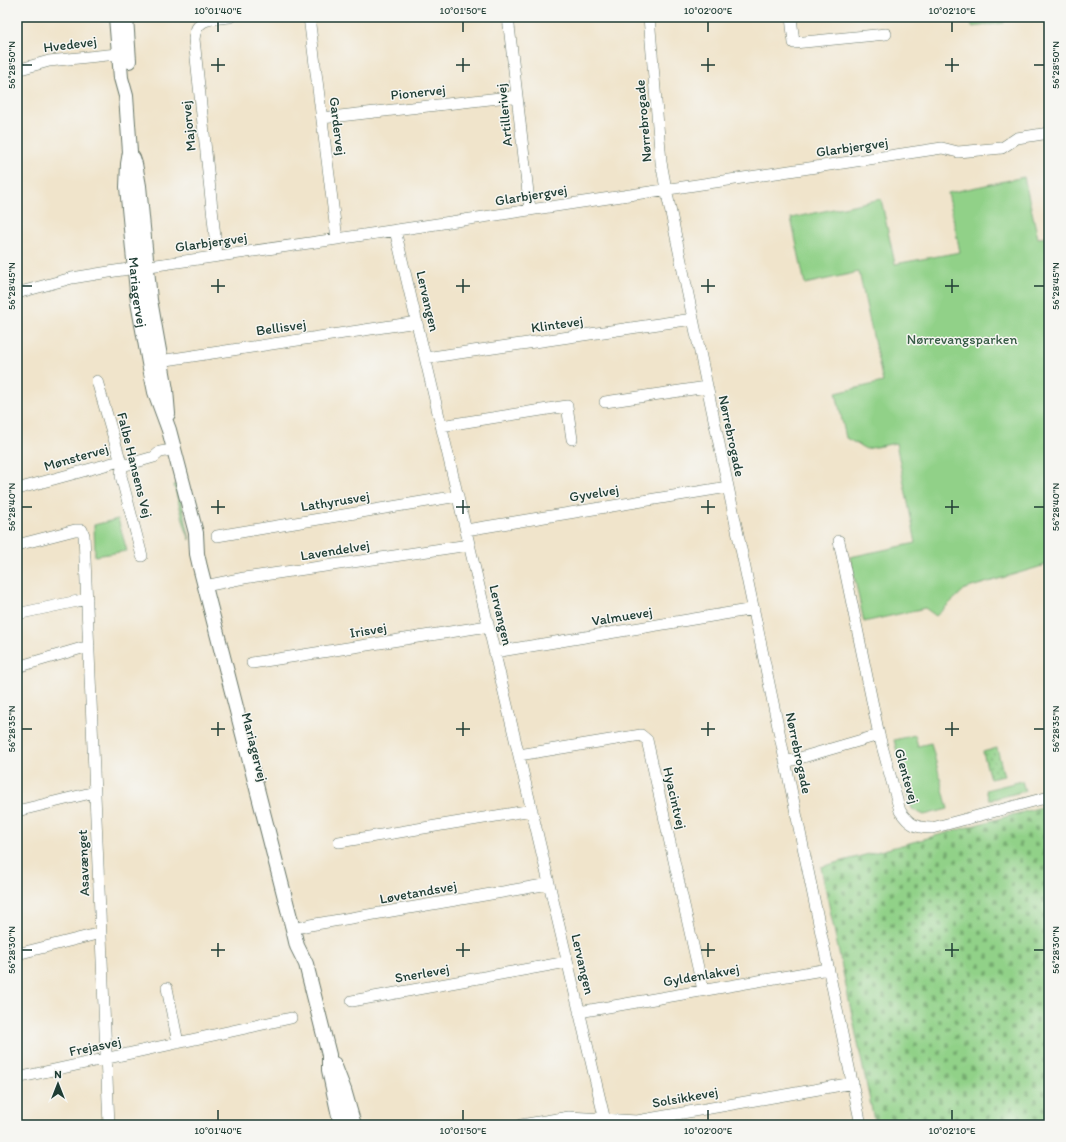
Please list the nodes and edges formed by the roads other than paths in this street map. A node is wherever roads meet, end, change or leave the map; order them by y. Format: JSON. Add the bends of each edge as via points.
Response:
{"nodes":[{"id":1,"x":116,"y":17,"type":"edge"},
{"id":2,"x":126,"y":17,"type":"edge"},
{"id":3,"x":230,"y":17,"type":"edge"},
{"id":4,"x":309,"y":17,"type":"edge"},
{"id":5,"x":508,"y":17,"type":"edge"},
{"id":6,"x":649,"y":17,"type":"edge"},
{"id":7,"x":791,"y":17,"type":"edge"},
{"id":8,"x":886,"y":34,"type":"dead end"},
{"id":9,"x":124,"y":54,"type":"junction"},
{"id":10,"x":17,"y":70,"type":"edge"},
{"id":11,"x":517,"y":96,"type":"junction"},
{"id":12,"x":322,"y":118,"type":"junction"},
{"id":13,"x":1049,"y":133,"type":"edge"},
{"id":14,"x":666,"y":190,"type":"junction"},
{"id":15,"x":530,"y":210,"type":"junction"},
{"id":16,"x":395,"y":230,"type":"junction"},
{"id":17,"x":337,"y":239,"type":"junction"},
{"id":18,"x":217,"y":256,"type":"junction"},
{"id":19,"x":140,"y":267,"type":"junction"},
{"id":20,"x":17,"y":293,"type":"edge"},
{"id":21,"x":693,"y":319,"type":"junction"},
{"id":22,"x":417,"y":322,"type":"junction"},
{"id":23,"x":426,"y":358,"type":"junction"},
{"id":24,"x":155,"y":362,"type":"junction"},
{"id":25,"x":97,"y":381,"type":"dead end"},
{"id":26,"x":707,"y":386,"type":"junction"},
{"id":27,"x":604,"y":402,"type":"dead end"},
{"id":28,"x":441,"y":426,"type":"junction"},
{"id":29,"x":572,"y":439,"type":"dead end"},
{"id":30,"x":166,"y":451,"type":"dead end"},
{"id":31,"x":121,"y":464,"type":"junction"},
{"id":32,"x":728,"y":486,"type":"junction"},
{"id":33,"x":17,"y":489,"type":"edge"},
{"id":34,"x":458,"y":496,"type":"junction"},
{"id":35,"x":466,"y":530,"type":"junction"},
{"id":36,"x":217,"y":536,"type":"dead end"},
{"id":37,"x":839,"y":540,"type":"dead end"},
{"id":38,"x":17,"y":545,"type":"edge"},
{"id":39,"x":469,"y":545,"type":"junction"},
{"id":40,"x":142,"y":556,"type":"dead end"},
{"id":41,"x":209,"y":585,"type":"junction"},
{"id":42,"x":87,"y":599,"type":"junction"},
{"id":43,"x":754,"y":609,"type":"junction"},
{"id":44,"x":17,"y":614,"type":"edge"},
{"id":45,"x":488,"y":626,"type":"junction"},
{"id":46,"x":89,"y":646,"type":"junction"},
{"id":47,"x":494,"y":652,"type":"junction"},
{"id":48,"x":252,"y":662,"type":"dead end"},
{"id":49,"x":17,"y":667,"type":"edge"},
{"id":50,"x":879,"y":735,"type":"junction"},
{"id":51,"x":519,"y":755,"type":"junction"},
{"id":52,"x":786,"y":762,"type":"junction"},
{"id":53,"x":95,"y":792,"type":"junction"},
{"id":54,"x":1049,"y":797,"type":"edge"},
{"id":55,"x":532,"y":810,"type":"junction"},
{"id":56,"x":17,"y":811,"type":"edge"},
{"id":57,"x":339,"y":842,"type":"dead end"},
{"id":58,"x":549,"y":884,"type":"junction"},
{"id":59,"x":297,"y":928,"type":"junction"},
{"id":60,"x":101,"y":933,"type":"junction"},
{"id":61,"x":17,"y":954,"type":"edge"},
{"id":62,"x":567,"y":962,"type":"junction"},
{"id":63,"x":828,"y":969,"type":"junction"},
{"id":64,"x":167,"y":988,"type":"dead end"},
{"id":65,"x":703,"y":990,"type":"junction"},
{"id":66,"x":352,"y":1001,"type":"dead end"},
{"id":67,"x":579,"y":1012,"type":"junction"},
{"id":68,"x":291,"y":1018,"type":"dead end"},
{"id":69,"x":178,"y":1043,"type":"junction"},
{"id":70,"x":329,"y":1055,"type":"junction"},
{"id":71,"x":106,"y":1059,"type":"junction"},
{"id":72,"x":17,"y":1078,"type":"edge"},
{"id":73,"x":852,"y":1083,"type":"junction"},
{"id":74,"x":605,"y":1122,"type":"edge"},
{"id":75,"x":108,"y":1125,"type":"edge"},
{"id":76,"x":342,"y":1125,"type":"edge"},
{"id":77,"x":354,"y":1125,"type":"edge"},
{"id":78,"x":521,"y":1125,"type":"edge"},
{"id":79,"x":861,"y":1125,"type":"edge"}],
"edges":[{"from":1,"to":9,"type":"street","name":"Mariagervej"},
{"from":2,"to":9,"type":"street","name":"Mariagervej"},
{"from":3,"to":18,"type":"street","name":"Majorvej","via":[[206,20],[194,32]]},
{"from":4,"to":12,"type":"street","name":"Gardervej"},
{"from":5,"to":11,"type":"street","name":"Artillerivej"},
{"from":6,"to":14,"type":"street","name":"Nørrebrogade","via":[[661,162]]},
{"from":7,"to":8,"type":"street","via":[[794,43]]},
{"from":9,"to":10,"type":"street","name":"Hvedevej","via":[[49,61]]},
{"from":9,"to":19,"type":"street","name":"Mariagervej","via":[[121,78],[126,96],[130,152],[135,164],[138,186]]},
{"from":11,"to":12,"type":"street","name":"Pionervej"},
{"from":11,"to":15,"type":"street","name":"Artillerivej"},
{"from":12,"to":17,"type":"street","name":"Gardervej"},
{"from":13,"to":14,"type":"street","name":"Glarbjergvej","via":[[1017,138],[1002,148],[958,152],[942,148]]},
{"from":14,"to":15,"type":"street","name":"Glarbjergvej"},
{"from":14,"to":21,"type":"street","name":"Nørrebrogade"},
{"from":15,"to":16,"type":"street","name":"Glarbjergvej"},
{"from":16,"to":17,"type":"street","name":"Glarbjergvej"},
{"from":16,"to":22,"type":"street","name":"Lervangen"},
{"from":17,"to":18,"type":"street","name":"Glarbjergvej"},
{"from":18,"to":19,"type":"street","name":"Glarbjergvej"},
{"from":19,"to":20,"type":"street","name":"Glarbjergvej","via":[[72,278]]},
{"from":19,"to":24,"type":"street","name":"Mariagervej","via":[[150,300]]},
{"from":21,"to":23,"type":"street","name":"Klintevej"},
{"from":21,"to":26,"type":"street","name":"Nørrebrogade"},
{"from":22,"to":23,"type":"street","name":"Lervangen"},
{"from":22,"to":24,"type":"street","name":"Bellisvej"},
{"from":23,"to":28,"type":"street","name":"Lervangen"},
{"from":24,"to":41,"type":"street","name":"Mariagervej","via":[[155,392],[169,430],[196,533],[202,545]]},
{"from":25,"to":31,"type":"street","name":"Falbe Hansens Vej"},
{"from":26,"to":27,"type":"street","name":"Nørrebrogade"},
{"from":26,"to":32,"type":"street","name":"Nørrebrogade"},
{"from":28,"to":29,"type":"street","via":[[567,406]]},
{"from":28,"to":34,"type":"street","name":"Lervangen"},
{"from":30,"to":31,"type":"street","name":"Mønstervej","via":[[154,457]]},
{"from":31,"to":33,"type":"street","name":"Mønstervej"},
{"from":31,"to":40,"type":"street","name":"Falbe Hansens Vej","via":[[121,476]]},
{"from":32,"to":35,"type":"street","name":"Gyvelvej"},
{"from":32,"to":43,"type":"street","name":"Nørrebrogade"},
{"from":34,"to":35,"type":"street","name":"Lervangen"},
{"from":34,"to":36,"type":"street","name":"Lathyrusvej"},
{"from":35,"to":39,"type":"street","name":"Lervangen"},
{"from":37,"to":50,"type":"street"},
{"from":38,"to":42,"type":"street","name":"Asavænget","via":[[82,530]]},
{"from":39,"to":41,"type":"street","name":"Lavendelvej"},
{"from":39,"to":45,"type":"street","name":"Lervangen"},
{"from":41,"to":59,"type":"street","name":"Mariagervej"},
{"from":42,"to":44,"type":"street"},
{"from":42,"to":46,"type":"street","name":"Asavænget"},
{"from":43,"to":47,"type":"street","name":"Valmuevej"},
{"from":43,"to":52,"type":"street","name":"Nørrebrogade"},
{"from":45,"to":47,"type":"street","name":"Lervangen"},
{"from":45,"to":48,"type":"street","name":"Irisvej"},
{"from":46,"to":49,"type":"street"},
{"from":46,"to":53,"type":"street","name":"Asavænget"},
{"from":47,"to":51,"type":"street","name":"Lervangen"},
{"from":50,"to":52,"type":"street","name":"Glentevej"},
{"from":50,"to":54,"type":"street","name":"Glentevej","via":[[900,811],[906,820],[920,828],[932,828]]},
{"from":51,"to":55,"type":"street","name":"Lervangen"},
{"from":51,"to":65,"type":"street","name":"Hyacintvej","via":[[641,735],[647,740]]},
{"from":52,"to":63,"type":"street","name":"Nørrebrogade"},
{"from":53,"to":56,"type":"street"},
{"from":53,"to":60,"type":"street","name":"Asavænget"},
{"from":55,"to":57,"type":"street"},
{"from":55,"to":58,"type":"street","name":"Lervangen"},
{"from":58,"to":59,"type":"street","name":"Løvetandsvej"},
{"from":58,"to":62,"type":"street","name":"Lervangen"},
{"from":59,"to":70,"type":"street","name":"Mariagervej","via":[[305,945],[306,964]]},
{"from":60,"to":61,"type":"street"},
{"from":60,"to":71,"type":"street","name":"Asavænget"},
{"from":62,"to":66,"type":"street","name":"Snerlevej"},
{"from":62,"to":67,"type":"street","name":"Lervangen"},
{"from":63,"to":65,"type":"street","name":"Gyldenlakvej"},
{"from":63,"to":73,"type":"street","name":"Nørrebrogade"},
{"from":64,"to":69,"type":"street"},
{"from":65,"to":67,"type":"street","name":"Gyldenlakvej"},
{"from":67,"to":74,"type":"street","name":"Lervangen"},
{"from":68,"to":69,"type":"street","name":"Frejasvej"},
{"from":69,"to":71,"type":"street","name":"Frejasvej"},
{"from":70,"to":76,"type":"street","name":"Mariagervej","via":[[329,1070]]},
{"from":70,"to":77,"type":"street","name":"Mariagervej","via":[[344,1090]]},
{"from":71,"to":72,"type":"street","name":"Frejasvej"},
{"from":71,"to":75,"type":"street","name":"Asavænget"},
{"from":73,"to":74,"type":"street","name":"Solsikkevej","via":[[637,1121]]},
{"from":73,"to":79,"type":"street","name":"Nørrebrogade"},
{"from":74,"to":78,"type":"street","name":"Solsikkevej","via":[[569,1117]]}]}
